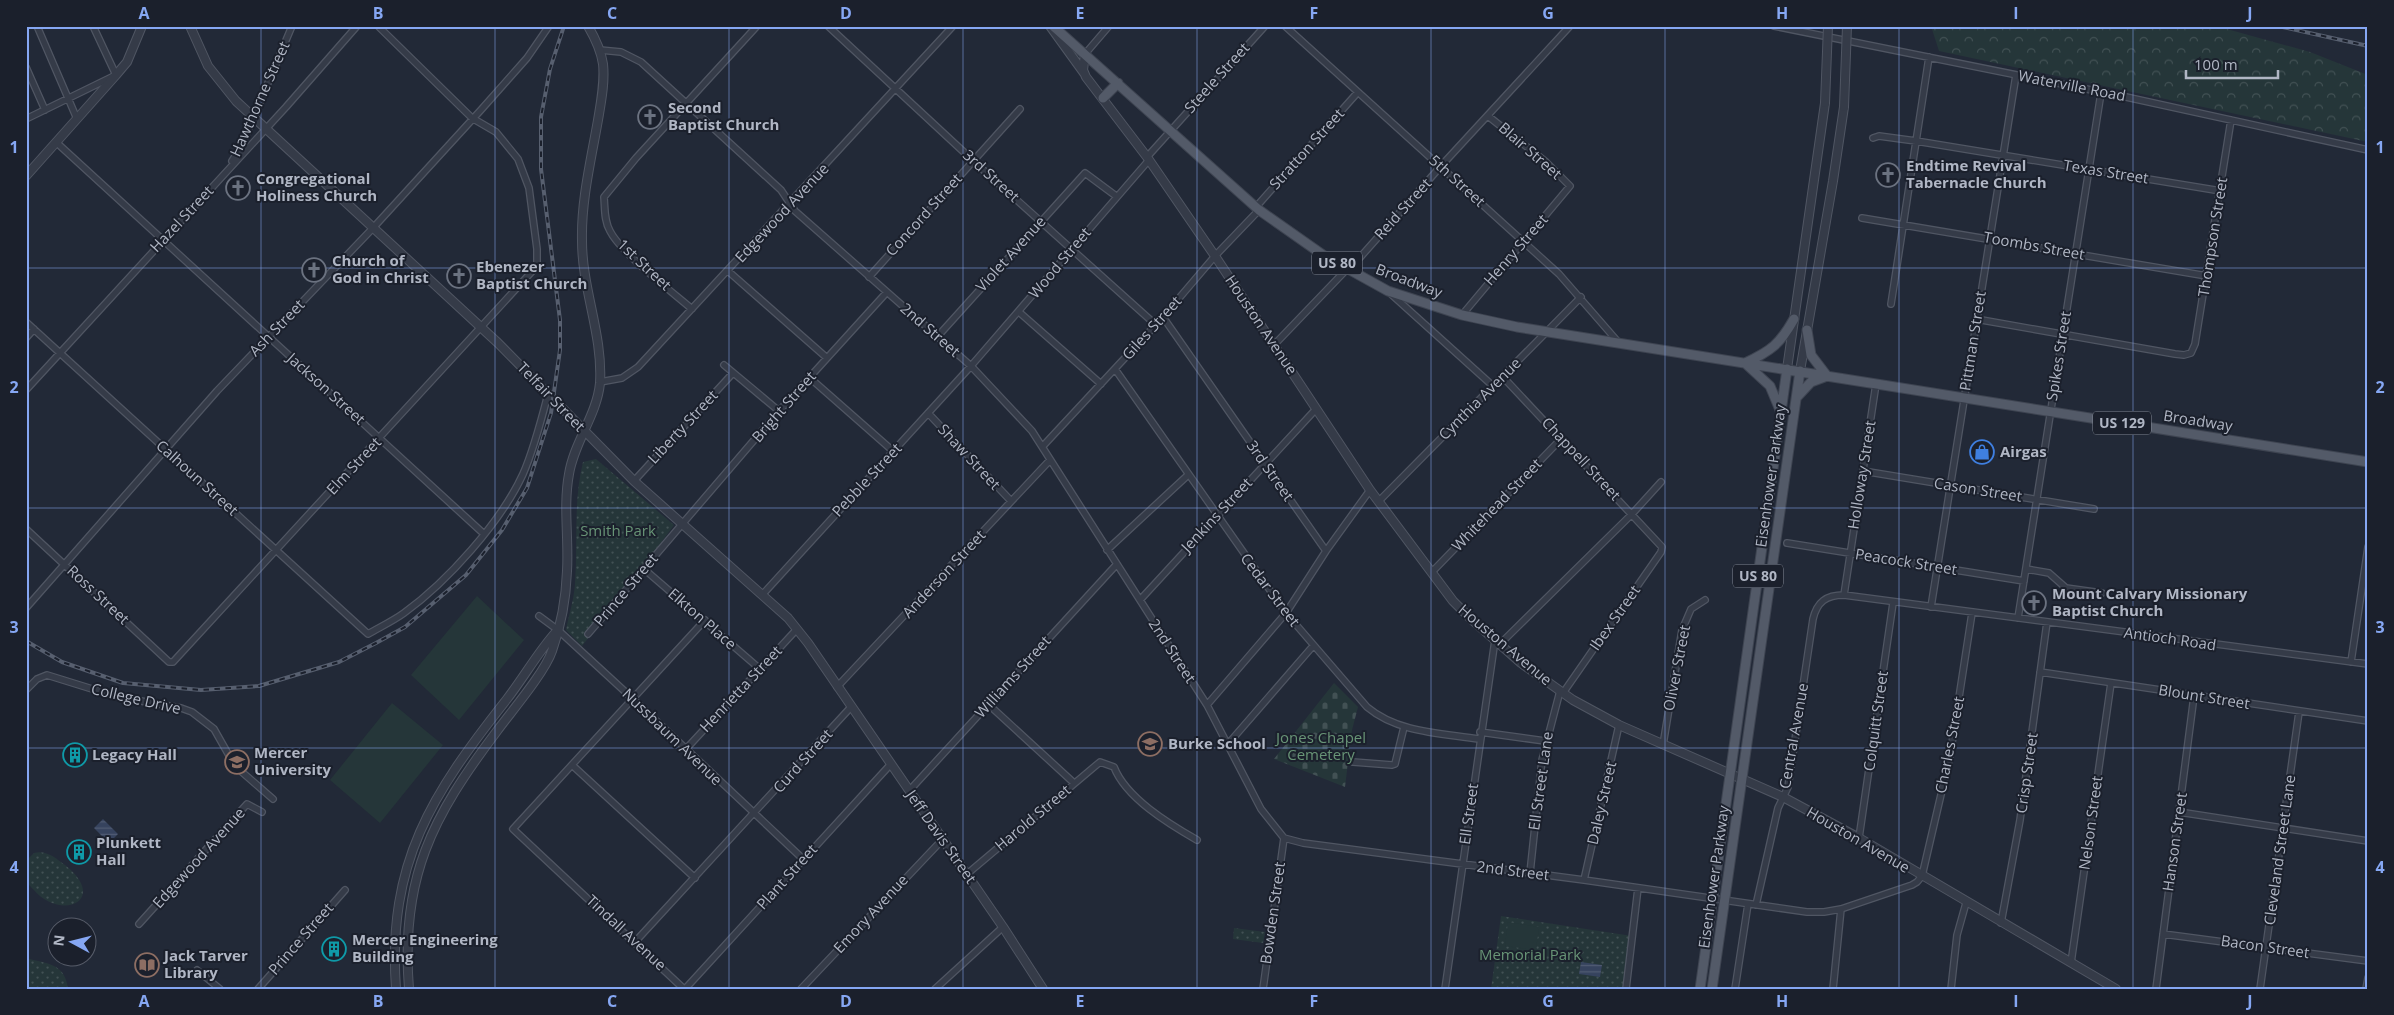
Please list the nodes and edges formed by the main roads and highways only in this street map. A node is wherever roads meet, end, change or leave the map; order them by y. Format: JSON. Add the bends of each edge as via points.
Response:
{"nodes":[{"id":1,"x":1054,"y":26,"type":"edge"},
{"id":2,"x":1118,"y":83,"type":"junction"},
{"id":3,"x":1103,"y":98,"type":"road end"},
{"id":4,"x":1794,"y":318,"type":"road end"},
{"id":5,"x":1807,"y":330,"type":"road end"},
{"id":6,"x":1745,"y":363,"type":"junction"},
{"id":7,"x":1787,"y":369,"type":"junction"},
{"id":8,"x":1800,"y":371,"type":"junction"},
{"id":9,"x":1827,"y":376,"type":"junction"},
{"id":10,"x":1796,"y":398,"type":"junction"},
{"id":11,"x":1781,"y":411,"type":"junction"},
{"id":12,"x":2368,"y":462,"type":"edge"},
{"id":13,"x":1700,"y":989,"type":"edge"},
{"id":14,"x":1712,"y":989,"type":"edge"}],
"edges":[{"from":1,"to":2,"type":"main road","name":"Broadway","number":"US 80"},
{"from":2,"to":3,"type":"main road"},
{"from":2,"to":6,"type":"main road","name":"Broadway","number":"US 80","via":[[1258,208],[1309,246],[1388,291],[1462,315],[1546,332]]},
{"from":4,"to":6,"type":"main road","via":[[1780,342]]},
{"from":5,"to":9,"type":"main road","via":[[1811,355]]},
{"from":6,"to":7,"type":"main road","number":"US 80"},
{"from":6,"to":11,"type":"main road","via":[[1770,386]]},
{"from":7,"to":8,"type":"main road","number":"US 80"},
{"from":7,"to":11,"type":"main road","name":"Eisenhower Parkway"},
{"from":8,"to":9,"type":"main road","number":"US 129"},
{"from":8,"to":10,"type":"main road","name":"Eisenhower Parkway","number":"US 80"},
{"from":9,"to":10,"type":"main road","via":[[1811,382]]},
{"from":9,"to":12,"type":"main road","name":"Broadway","number":"US 129"},
{"from":10,"to":14,"type":"main road","name":"Eisenhower Parkway","number":"US 80"},
{"from":11,"to":13,"type":"main road","name":"Eisenhower Parkway","number":"US 80"}]}
